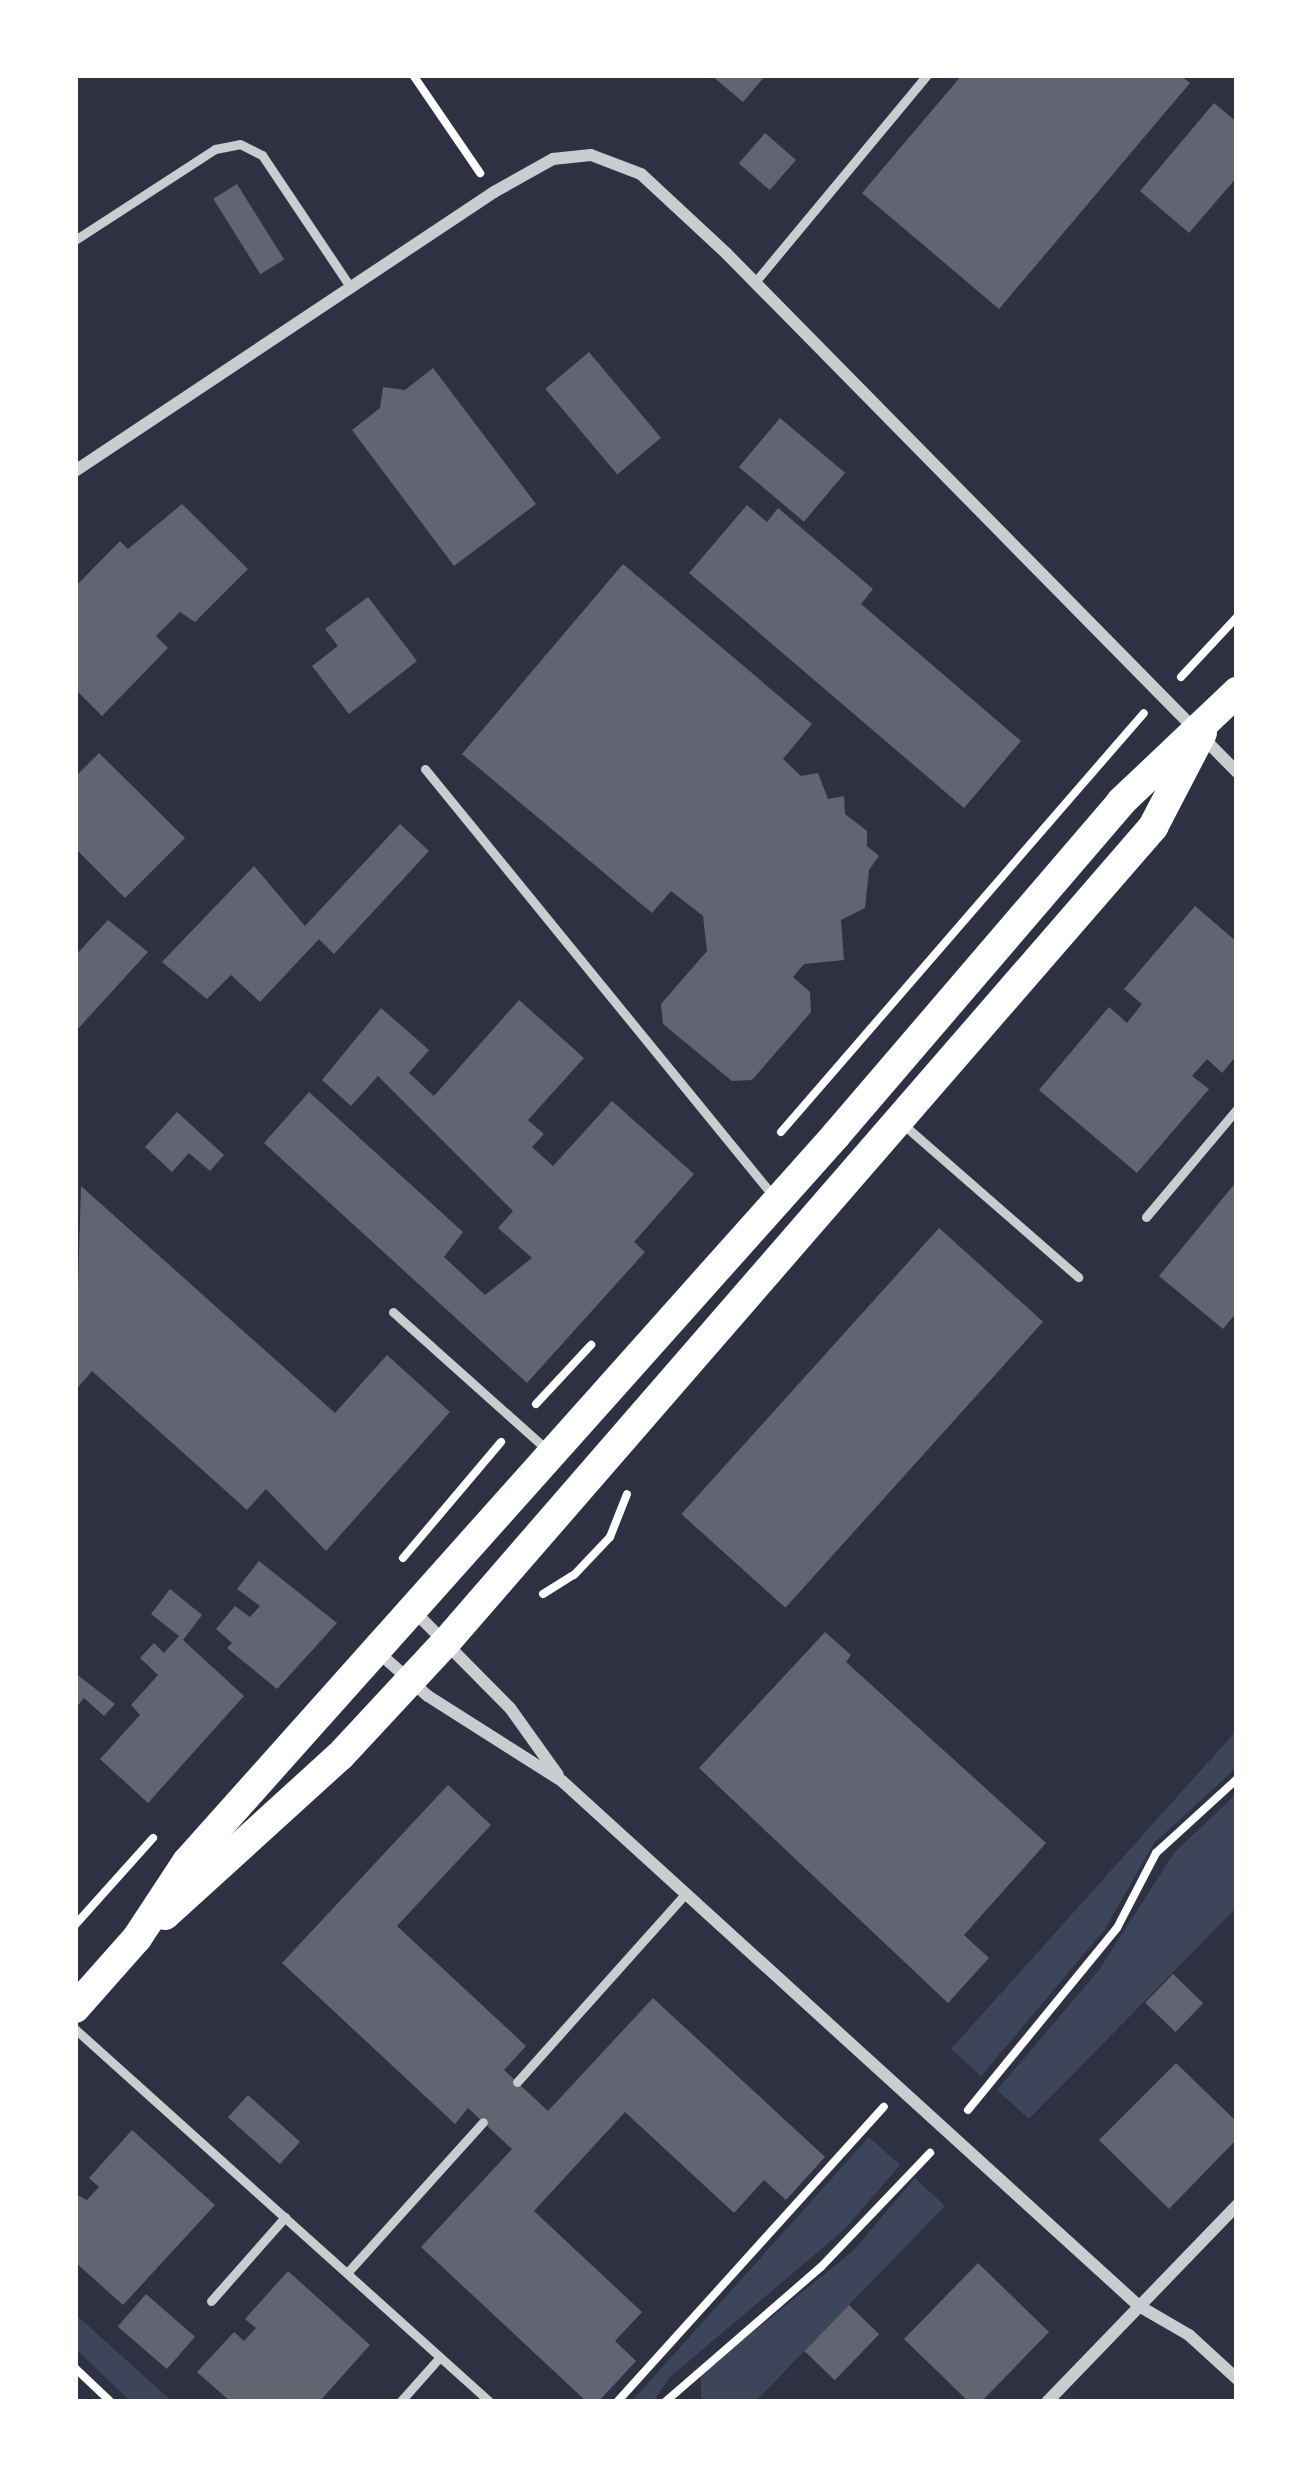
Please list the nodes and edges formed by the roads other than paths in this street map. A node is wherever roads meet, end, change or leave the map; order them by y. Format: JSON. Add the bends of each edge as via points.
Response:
{"nodes":[{"id":1,"x":927,"y":75,"type":"edge"},
{"id":2,"x":75,"y":241,"type":"edge"},
{"id":3,"x":755,"y":282,"type":"junction"},
{"id":4,"x":351,"y":288,"type":"junction"},
{"id":5,"x":75,"y":471,"type":"edge"},
{"id":6,"x":1237,"y":692,"type":"edge"},
{"id":7,"x":1202,"y":733,"type":"junction"},
{"id":8,"x":425,"y":769,"type":"dead end"},
{"id":9,"x":1237,"y":772,"type":"edge"},
{"id":10,"x":1237,"y":1108,"type":"edge"},
{"id":11,"x":901,"y":1122,"type":"junction"},
{"id":12,"x":777,"y":1201,"type":"junction"},
{"id":13,"x":1146,"y":1217,"type":"dead end"},
{"id":14,"x":1078,"y":1277,"type":"dead end"},
{"id":15,"x":393,"y":1312,"type":"dead end"},
{"id":16,"x":553,"y":1455,"type":"junction"},
{"id":17,"x":414,"y":1611,"type":"junction"},
{"id":18,"x":447,"y":1641,"type":"junction"},
{"id":19,"x":378,"y":1652,"type":"junction"},
{"id":20,"x":410,"y":1681,"type":"junction"},
{"id":21,"x":562,"y":1781,"type":"junction"},
{"id":22,"x":686,"y":1892,"type":"junction"},
{"id":23,"x":137,"y":1938,"type":"junction"},
{"id":24,"x":75,"y":2008,"type":"edge"},
{"id":25,"x":75,"y":2029,"type":"edge"},
{"id":26,"x":518,"y":2082,"type":"dead end"},
{"id":27,"x":483,"y":2122,"type":"dead end"},
{"id":28,"x":1237,"y":2205,"type":"edge"},
{"id":29,"x":285,"y":2217,"type":"junction"},
{"id":30,"x":347,"y":2273,"type":"junction"},
{"id":31,"x":211,"y":2301,"type":"dead end"},
{"id":32,"x":1138,"y":2306,"type":"junction"},
{"id":33,"x":440,"y":2357,"type":"junction"},
{"id":34,"x":1237,"y":2379,"type":"edge"},
{"id":35,"x":400,"y":2402,"type":"edge"},
{"id":36,"x":490,"y":2402,"type":"edge"},
{"id":37,"x":1047,"y":2402,"type":"edge"}],
"edges":[{"from":1,"to":3,"type":"lane"},
{"from":2,"to":4,"type":"lane","via":[[215,148],[240,144],[262,155]]},
{"from":3,"to":4,"type":"street","via":[[641,174],[591,155],[553,159]]},
{"from":3,"to":7,"type":"street"},
{"from":4,"to":5,"type":"street"},
{"from":6,"to":7,"type":"main road"},
{"from":7,"to":9,"type":"street"},
{"from":7,"to":11,"type":"main road","via":[[1153,827]]},
{"from":7,"to":12,"type":"main road","via":[[1120,802]]},
{"from":8,"to":12,"type":"lane"},
{"from":10,"to":13,"type":"lane"},
{"from":11,"to":14,"type":"lane"},
{"from":11,"to":18,"type":"main road"},
{"from":12,"to":16,"type":"main road"},
{"from":15,"to":16,"type":"lane"},
{"from":16,"to":17,"type":"main road"},
{"from":17,"to":18,"type":"street"},
{"from":17,"to":19,"type":"main road"},
{"from":18,"to":20,"type":"main road"},
{"from":18,"to":21,"type":"street","via":[[510,1708]]},
{"from":19,"to":20,"type":"street"},
{"from":19,"to":23,"type":"main road","via":[[188,1862]]},
{"from":20,"to":21,"type":"street"},
{"from":20,"to":23,"type":"main road","via":[[290,1804]]},
{"from":21,"to":22,"type":"street"},
{"from":22,"to":26,"type":"lane"},
{"from":22,"to":32,"type":"street"},
{"from":23,"to":24,"type":"main road"},
{"from":25,"to":29,"type":"lane"},
{"from":27,"to":30,"type":"lane"},
{"from":28,"to":32,"type":"street"},
{"from":29,"to":30,"type":"lane"},
{"from":29,"to":31,"type":"lane"},
{"from":30,"to":33,"type":"lane"},
{"from":32,"to":34,"type":"street","via":[[1189,2335]]},
{"from":32,"to":37,"type":"street"},
{"from":33,"to":35,"type":"lane"},
{"from":33,"to":36,"type":"lane"}]}
